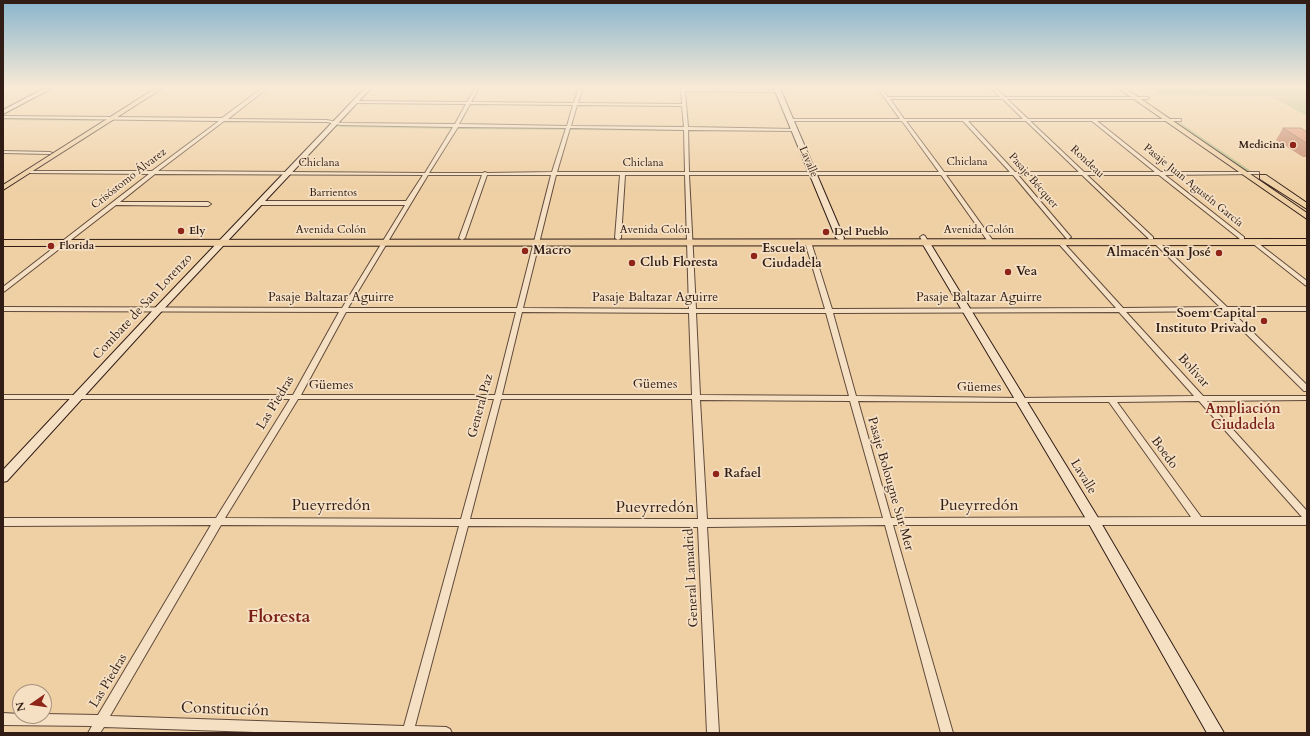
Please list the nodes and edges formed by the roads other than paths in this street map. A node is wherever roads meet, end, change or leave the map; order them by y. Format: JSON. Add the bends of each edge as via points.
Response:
{"nodes":[{"id":1,"x":49,"y":120,"type":"edge"},
{"id":2,"x":96,"y":120,"type":"edge"},
{"id":3,"x":106,"y":120,"type":"joint"},
{"id":4,"x":112,"y":120,"type":"edge"},
{"id":5,"x":166,"y":120,"type":"edge"},
{"id":6,"x":222,"y":120,"type":"edge"},
{"id":7,"x":247,"y":120,"type":"edge"},
{"id":8,"x":338,"y":120,"type":"edge"},
{"id":9,"x":459,"y":120,"type":"edge"},
{"id":10,"x":570,"y":120,"type":"edge"},
{"id":11,"x":686,"y":120,"type":"edge"},
{"id":12,"x":790,"y":120,"type":"edge"},
{"id":13,"x":904,"y":120,"type":"edge"},
{"id":14,"x":925,"y":120,"type":"edge"},
{"id":15,"x":1070,"y":120,"type":"edge"},
{"id":16,"x":1093,"y":120,"type":"edge"},
{"id":17,"x":1167,"y":120,"type":"edge"},
{"id":18,"x":1180,"y":120,"type":"edge"},
{"id":19,"x":966,"y":121,"type":"junction"},
{"id":20,"x":1028,"y":121,"type":"junction"},
{"id":21,"x":3,"y":122,"type":"edge"},
{"id":22,"x":46,"y":122,"type":"junction"},
{"id":23,"x":275,"y":122,"type":"junction"},
{"id":24,"x":162,"y":123,"type":"junction"},
{"id":25,"x":219,"y":123,"type":"junction"},
{"id":26,"x":333,"y":125,"type":"junction"},
{"id":27,"x":455,"y":128,"type":"junction"},
{"id":28,"x":567,"y":129,"type":"junction"},
{"id":29,"x":686,"y":130,"type":"junction"},
{"id":30,"x":795,"y":130,"type":"junction"},
{"id":31,"x":1225,"y":151,"type":"dead end"},
{"id":32,"x":3,"y":152,"type":"edge"},
{"id":33,"x":50,"y":153,"type":"junction"},
{"id":34,"x":1244,"y":164,"type":"dead end"},
{"id":35,"x":28,"y":172,"type":"junction"},
{"id":36,"x":288,"y":172,"type":"junction"},
{"id":37,"x":1013,"y":172,"type":"junction"},
{"id":38,"x":1083,"y":172,"type":"junction"},
{"id":39,"x":1160,"y":172,"type":"junction"},
{"id":40,"x":153,"y":173,"type":"junction"},
{"id":41,"x":554,"y":173,"type":"junction"},
{"id":42,"x":624,"y":173,"type":"junction"},
{"id":43,"x":687,"y":173,"type":"junction"},
{"id":44,"x":942,"y":173,"type":"junction"},
{"id":45,"x":1244,"y":173,"type":"junction"},
{"id":46,"x":1257,"y":173,"type":"junction"},
{"id":47,"x":426,"y":174,"type":"junction"},
{"id":48,"x":485,"y":174,"type":"junction"},
{"id":49,"x":813,"y":174,"type":"junction"},
{"id":50,"x":3,"y":182,"type":"edge"},
{"id":51,"x":3,"y":188,"type":"edge"},
{"id":52,"x":114,"y":203,"type":"junction"},
{"id":53,"x":259,"y":203,"type":"junction"},
{"id":54,"x":408,"y":203,"type":"junction"},
{"id":55,"x":208,"y":204,"type":"dead end"},
{"id":56,"x":1307,"y":206,"type":"edge"},
{"id":57,"x":1307,"y":217,"type":"edge"},
{"id":58,"x":3,"y":237,"type":"edge"},
{"id":59,"x":70,"y":237,"type":"junction"},
{"id":60,"x":1068,"y":237,"type":"junction"},
{"id":61,"x":1307,"y":237,"type":"edge"},
{"id":62,"x":462,"y":238,"type":"junction"},
{"id":63,"x":618,"y":238,"type":"junction"},
{"id":64,"x":840,"y":238,"type":"junction"},
{"id":65,"x":1242,"y":238,"type":"junction"},
{"id":66,"x":223,"y":240,"type":"junction"},
{"id":67,"x":387,"y":240,"type":"junction"},
{"id":68,"x":537,"y":240,"type":"junction"},
{"id":69,"x":690,"y":240,"type":"junction"},
{"id":70,"x":924,"y":240,"type":"junction"},
{"id":71,"x":989,"y":240,"type":"junction"},
{"id":72,"x":1154,"y":240,"type":"junction"},
{"id":73,"x":808,"y":242,"type":"junction"},
{"id":74,"x":1060,"y":242,"type":"junction"},
{"id":75,"x":1254,"y":242,"type":"junction"},
{"id":76,"x":1307,"y":242,"type":"edge"},
{"id":77,"x":3,"y":243,"type":"edge"},
{"id":78,"x":63,"y":243,"type":"junction"},
{"id":79,"x":1307,"y":284,"type":"edge"},
{"id":80,"x":3,"y":290,"type":"edge"},
{"id":81,"x":3,"y":309,"type":"edge"},
{"id":82,"x":1307,"y":309,"type":"edge"},
{"id":83,"x":158,"y":310,"type":"junction"},
{"id":84,"x":344,"y":310,"type":"junction"},
{"id":85,"x":520,"y":310,"type":"junction"},
{"id":86,"x":692,"y":310,"type":"junction"},
{"id":87,"x":967,"y":310,"type":"junction"},
{"id":88,"x":1122,"y":310,"type":"junction"},
{"id":89,"x":1226,"y":310,"type":"junction"},
{"id":90,"x":829,"y":311,"type":"junction"},
{"id":91,"x":1307,"y":389,"type":"edge"},
{"id":92,"x":3,"y":397,"type":"edge"},
{"id":93,"x":498,"y":397,"type":"junction"},
{"id":94,"x":696,"y":397,"type":"junction"},
{"id":95,"x":78,"y":398,"type":"junction"},
{"id":96,"x":295,"y":398,"type":"junction"},
{"id":97,"x":1200,"y":398,"type":"junction"},
{"id":98,"x":1307,"y":398,"type":"edge"},
{"id":99,"x":853,"y":399,"type":"junction"},
{"id":100,"x":1111,"y":399,"type":"junction"},
{"id":101,"x":1020,"y":400,"type":"junction"},
{"id":102,"x":3,"y":478,"type":"edge"},
{"id":103,"x":1307,"y":517,"type":"edge"},
{"id":104,"x":219,"y":520,"type":"junction"},
{"id":105,"x":1093,"y":520,"type":"junction"},
{"id":106,"x":1198,"y":520,"type":"junction"},
{"id":107,"x":887,"y":521,"type":"junction"},
{"id":108,"x":1307,"y":521,"type":"edge"},
{"id":109,"x":3,"y":522,"type":"edge"},
{"id":110,"x":465,"y":522,"type":"junction"},
{"id":111,"x":703,"y":523,"type":"junction"},
{"id":112,"x":3,"y":719,"type":"edge"},
{"id":113,"x":101,"y":721,"type":"junction"},
{"id":114,"x":94,"y":733,"type":"edge"},
{"id":115,"x":409,"y":733,"type":"edge"},
{"id":116,"x":446,"y":733,"type":"edge"},
{"id":117,"x":712,"y":733,"type":"edge"},
{"id":118,"x":947,"y":733,"type":"edge"},
{"id":119,"x":1216,"y":733,"type":"edge"}],
"edges":[{"from":1,"to":22,"type":"street"},
{"from":2,"to":22,"type":"street"},
{"from":3,"to":33,"type":"main road"},
{"from":3,"to":35,"type":"main road"},
{"from":4,"to":24,"type":"street"},
{"from":5,"to":24,"type":"street"},
{"from":6,"to":25,"type":"street","name":"Crisóstomo Álvarez"},
{"from":7,"to":23,"type":"street"},
{"from":8,"to":26,"type":"street","name":"Combate de San Lorenzo"},
{"from":9,"to":27,"type":"street","name":"Las Piedras"},
{"from":10,"to":28,"type":"street","name":"General Paz"},
{"from":11,"to":29,"type":"street","name":"General Lamadrid"},
{"from":12,"to":30,"type":"street","name":"Lavalle"},
{"from":13,"to":44,"type":"street"},
{"from":14,"to":19,"type":"street"},
{"from":15,"to":20,"type":"street"},
{"from":16,"to":39,"type":"street","name":"Pasaje Juan Agustín García"},
{"from":17,"to":45,"type":"main road"},
{"from":18,"to":31,"type":"main road"},
{"from":19,"to":20,"type":"street"},
{"from":19,"to":37,"type":"street","name":"Pasaje Bécquer"},
{"from":20,"to":38,"type":"street","name":"Rondeau"},
{"from":21,"to":22,"type":"street"},
{"from":23,"to":25,"type":"street"},
{"from":23,"to":26,"type":"street"},
{"from":24,"to":25,"type":"street"},
{"from":25,"to":40,"type":"street","name":"Crisóstomo Álvarez"},
{"from":26,"to":27,"type":"street"},
{"from":26,"to":36,"type":"street","name":"Combate de San Lorenzo"},
{"from":27,"to":28,"type":"street"},
{"from":27,"to":47,"type":"street","name":"Las Piedras"},
{"from":28,"to":29,"type":"street"},
{"from":28,"to":41,"type":"street","name":"General Paz"},
{"from":29,"to":30,"type":"street"},
{"from":29,"to":43,"type":"street","name":"General Lamadrid"},
{"from":30,"to":49,"type":"street","name":"Lavalle"},
{"from":32,"to":33,"type":"street"},
{"from":33,"to":50,"type":"main road"},
{"from":34,"to":46,"type":"main road"},
{"from":35,"to":40,"type":"street","name":"Chiclana"},
{"from":35,"to":51,"type":"main road"},
{"from":36,"to":40,"type":"street","name":"Chiclana"},
{"from":36,"to":47,"type":"street","name":"Chiclana"},
{"from":36,"to":53,"type":"street","name":"Combate de San Lorenzo"},
{"from":37,"to":38,"type":"street","name":"Chiclana"},
{"from":37,"to":44,"type":"street","name":"Chiclana"},
{"from":37,"to":60,"type":"street","name":"Pasaje Bécquer"},
{"from":38,"to":39,"type":"street","name":"Chiclana"},
{"from":38,"to":72,"type":"street","name":"Rondeau"},
{"from":39,"to":45,"type":"street","name":"Chiclana"},
{"from":39,"to":65,"type":"street","name":"Pasaje Juan Agustín García"},
{"from":40,"to":52,"type":"street","name":"Crisóstomo Álvarez"},
{"from":41,"to":42,"type":"street","name":"Chiclana"},
{"from":41,"to":48,"type":"street","name":"Chiclana"},
{"from":41,"to":68,"type":"street","name":"General Paz"},
{"from":42,"to":43,"type":"street","name":"Chiclana"},
{"from":42,"to":63,"type":"street"},
{"from":43,"to":49,"type":"street","name":"Chiclana"},
{"from":43,"to":69,"type":"street","name":"General Lamadrid"},
{"from":44,"to":49,"type":"street","name":"Chiclana"},
{"from":44,"to":71,"type":"street"},
{"from":45,"to":46,"type":"street","name":"Chiclana"},
{"from":45,"to":57,"type":"main road"},
{"from":46,"to":56,"type":"main road"},
{"from":47,"to":48,"type":"street","name":"Chiclana"},
{"from":47,"to":54,"type":"street","name":"Las Piedras"},
{"from":48,"to":62,"type":"street"},
{"from":49,"to":64,"type":"street","name":"Lavalle"},
{"from":52,"to":55,"type":"street"},
{"from":52,"to":59,"type":"street","name":"Crisóstomo Álvarez"},
{"from":53,"to":54,"type":"street","name":"Barrientos"},
{"from":53,"to":66,"type":"street","name":"Combate de San Lorenzo"},
{"from":54,"to":67,"type":"street","name":"Las Piedras"},
{"from":58,"to":59,"type":"main road","name":"Avenida Colón"},
{"from":59,"to":66,"type":"main road","name":"Avenida Colón"},
{"from":59,"to":78,"type":"street","name":"Crisóstomo Álvarez"},
{"from":60,"to":71,"type":"main road","name":"Avenida Colón"},
{"from":60,"to":72,"type":"main road","name":"Avenida Colón"},
{"from":61,"to":65,"type":"main road","name":"Avenida Colón"},
{"from":62,"to":67,"type":"main road","name":"Avenida Colón"},
{"from":62,"to":68,"type":"main road","name":"Avenida Colón"},
{"from":63,"to":68,"type":"main road","name":"Avenida Colón"},
{"from":63,"to":69,"type":"main road","name":"Avenida Colón"},
{"from":64,"to":69,"type":"main road","name":"Avenida Colón"},
{"from":64,"to":70,"type":"main road","name":"Avenida Colón"},
{"from":65,"to":72,"type":"main road","name":"Avenida Colón"},
{"from":66,"to":67,"type":"main road","name":"Avenida Colón"},
{"from":66,"to":78,"type":"main road","name":"Avenida Colón"},
{"from":66,"to":83,"type":"street","name":"Combate de San Lorenzo"},
{"from":67,"to":68,"type":"main road","name":"Avenida Colón"},
{"from":67,"to":84,"type":"street","name":"Las Piedras"},
{"from":68,"to":69,"type":"main road","name":"Avenida Colón"},
{"from":68,"to":85,"type":"street","name":"General Paz"},
{"from":69,"to":73,"type":"main road","name":"Avenida Colón"},
{"from":69,"to":86,"type":"street","name":"General Lamadrid"},
{"from":70,"to":71,"type":"main road","name":"Avenida Colón"},
{"from":70,"to":73,"type":"main road","name":"Avenida Colón"},
{"from":70,"to":87,"type":"street","name":"Lavalle"},
{"from":71,"to":74,"type":"main road","name":"Avenida Colón"},
{"from":72,"to":74,"type":"main road","name":"Avenida Colón"},
{"from":72,"to":75,"type":"main road","name":"Avenida Colón"},
{"from":72,"to":89,"type":"street","name":"Rondeau"},
{"from":73,"to":90,"type":"street","name":"Pasaje Bolougne Sur Mer"},
{"from":74,"to":88,"type":"street","name":"Bolívar"},
{"from":75,"to":76,"type":"main road","name":"Avenida Colón"},
{"from":75,"to":79,"type":"street"},
{"from":77,"to":78,"type":"main road","name":"Avenida Colón"},
{"from":78,"to":80,"type":"street","name":"Crisóstomo Álvarez"},
{"from":81,"to":83,"type":"street","name":"Pasaje Baltazar Aguirre"},
{"from":82,"to":89,"type":"street","name":"Pasaje Baltazar Aguirre"},
{"from":83,"to":84,"type":"street","name":"Pasaje Baltazar Aguirre"},
{"from":83,"to":95,"type":"street","name":"Combate de San Lorenzo"},
{"from":84,"to":85,"type":"street","name":"Pasaje Baltazar Aguirre"},
{"from":84,"to":96,"type":"street","name":"Las Piedras"},
{"from":85,"to":86,"type":"street","name":"Pasaje Baltazar Aguirre"},
{"from":85,"to":93,"type":"street","name":"General Paz"},
{"from":86,"to":90,"type":"street","name":"Pasaje Baltazar Aguirre"},
{"from":86,"to":94,"type":"street","name":"General Lamadrid"},
{"from":87,"to":88,"type":"street","name":"Pasaje Baltazar Aguirre"},
{"from":87,"to":90,"type":"street","name":"Pasaje Baltazar Aguirre"},
{"from":87,"to":101,"type":"street","name":"Lavalle"},
{"from":88,"to":89,"type":"street","name":"Pasaje Baltazar Aguirre"},
{"from":88,"to":97,"type":"street","name":"Bolívar"},
{"from":89,"to":91,"type":"street","name":"Rondeau"},
{"from":90,"to":99,"type":"street","name":"Pasaje Bolougne Sur Mer"},
{"from":92,"to":95,"type":"street","name":"Güemes"},
{"from":93,"to":94,"type":"street","name":"Güemes"},
{"from":93,"to":96,"type":"street","name":"Güemes"},
{"from":93,"to":110,"type":"street","name":"General Paz"},
{"from":94,"to":99,"type":"street","name":"Güemes"},
{"from":94,"to":111,"type":"street","name":"General Lamadrid"},
{"from":95,"to":96,"type":"street","name":"Güemes"},
{"from":95,"to":102,"type":"street","name":"Combate de San Lorenzo"},
{"from":96,"to":104,"type":"street","name":"Las Piedras"},
{"from":97,"to":98,"type":"street","name":"Güemes"},
{"from":97,"to":100,"type":"street","name":"Güemes"},
{"from":97,"to":103,"type":"street","name":"Bolívar"},
{"from":99,"to":101,"type":"street","name":"Güemes"},
{"from":99,"to":107,"type":"street","name":"Pasaje Bolougne Sur Mer"},
{"from":100,"to":101,"type":"street","name":"Güemes"},
{"from":100,"to":106,"type":"street","name":"Boedo"},
{"from":101,"to":105,"type":"street","name":"Lavalle"},
{"from":104,"to":109,"type":"street","name":"Pueyrredón"},
{"from":104,"to":110,"type":"street","name":"Pueyrredón"},
{"from":104,"to":113,"type":"street","name":"Las Piedras"},
{"from":105,"to":106,"type":"street","name":"Pueyrredón"},
{"from":105,"to":107,"type":"street","name":"Pueyrredón"},
{"from":105,"to":119,"type":"street","name":"Lavalle"},
{"from":106,"to":108,"type":"street","name":"Pueyrredón"},
{"from":107,"to":111,"type":"street","name":"Pueyrredón"},
{"from":107,"to":118,"type":"street","name":"Pasaje Bolougne Sur Mer"},
{"from":110,"to":111,"type":"street","name":"Pueyrredón"},
{"from":110,"to":115,"type":"street","name":"General Paz"},
{"from":111,"to":117,"type":"street","name":"General Lamadrid"},
{"from":112,"to":113,"type":"street","name":"Constitución"},
{"from":113,"to":114,"type":"street","name":"Las Piedras"},
{"from":113,"to":115,"type":"street","name":"Constitución"},
{"from":115,"to":116,"type":"street","name":"Constitución"}]}
